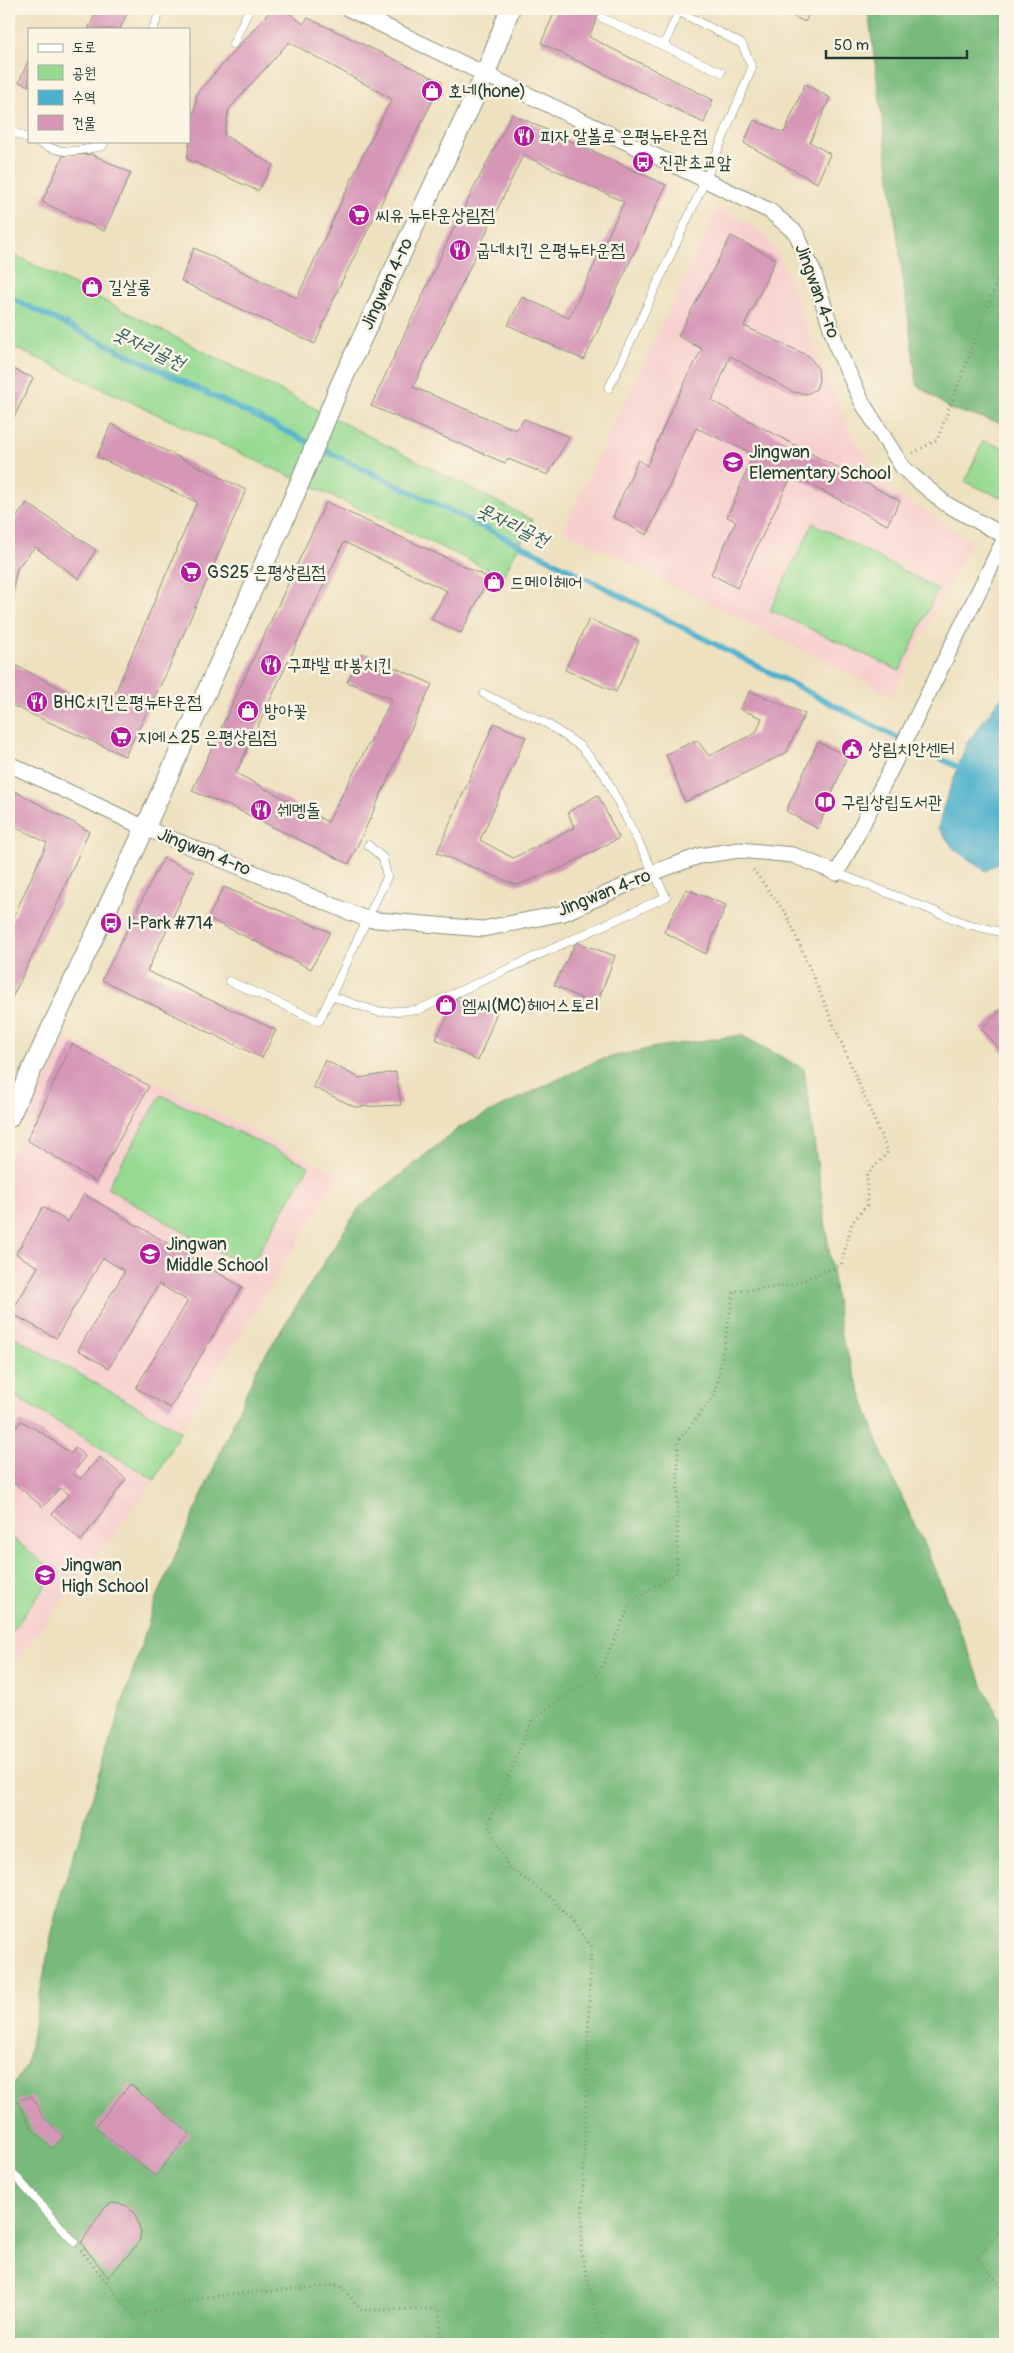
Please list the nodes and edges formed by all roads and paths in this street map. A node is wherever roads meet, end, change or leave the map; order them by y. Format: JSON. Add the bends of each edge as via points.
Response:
{"nodes":[{"id":1,"x":161,"y":9,"type":"edge"},
{"id":2,"x":248,"y":9,"type":"edge"},
{"id":3,"x":349,"y":9,"type":"edge"},
{"id":4,"x":510,"y":9,"type":"edge"},
{"id":5,"x":677,"y":10,"type":"edge"},
{"id":6,"x":602,"y":18,"type":"dead end"},
{"id":7,"x":153,"y":28,"type":"edge"},
{"id":8,"x":233,"y":44,"type":"dead end"},
{"id":9,"x":664,"y":45,"type":"junction"},
{"id":10,"x":721,"y":72,"type":"dead end"},
{"id":11,"x":485,"y":75,"type":"junction"},
{"id":12,"x":9,"y":130,"type":"edge"},
{"id":13,"x":28,"y":139,"type":"edge"},
{"id":14,"x":36,"y":142,"type":"edge"},
{"id":15,"x":104,"y":142,"type":"edge"},
{"id":16,"x":706,"y":182,"type":"junction"},
{"id":17,"x":1005,"y":261,"type":"edge"},
{"id":18,"x":609,"y":388,"type":"dead end"},
{"id":19,"x":910,"y":454,"type":"dead end"},
{"id":20,"x":1005,"y":537,"type":"edge"},
{"id":21,"x":484,"y":694,"type":"dead end"},
{"id":22,"x":9,"y":764,"type":"edge"},
{"id":23,"x":145,"y":828,"type":"junction"},
{"id":24,"x":368,"y":845,"type":"dead end"},
{"id":25,"x":748,"y":862,"type":"dead end"},
{"id":26,"x":655,"y":872,"type":"junction"},
{"id":27,"x":837,"y":873,"type":"junction"},
{"id":28,"x":366,"y":919,"type":"junction"},
{"id":29,"x":1005,"y":933,"type":"edge"},
{"id":30,"x":229,"y":980,"type":"dead end"},
{"id":31,"x":331,"y":996,"type":"junction"},
{"id":32,"x":9,"y":1115,"type":"edge"},
{"id":33,"x":9,"y":2169,"type":"edge"},
{"id":34,"x":1005,"y":2226,"type":"edge"},
{"id":35,"x":74,"y":2242,"type":"joint"},
{"id":36,"x":1005,"y":2292,"type":"edge"},
{"id":37,"x":442,"y":2344,"type":"edge"},
{"id":38,"x":600,"y":2344,"type":"edge"}],
"edges":[{"from":1,"to":7,"type":"lane"},
{"from":2,"to":8,"type":"lane"},
{"from":3,"to":11,"type":"street"},
{"from":4,"to":11,"type":"street","name":"Jingwan 4-ro"},
{"from":5,"to":9,"type":"lane"},
{"from":5,"to":16,"type":"lane","via":[[742,44],[752,68]]},
{"from":6,"to":9,"type":"lane"},
{"from":9,"to":10,"type":"lane"},
{"from":11,"to":16,"type":"street","name":"Jingwan 4-ro"},
{"from":11,"to":23,"type":"street","name":"Jingwan 4-ro","via":[[340,385],[291,504]]},
{"from":12,"to":13,"type":"lane"},
{"from":14,"to":15,"type":"lane","via":[[58,152],[74,152],[102,146]]},
{"from":16,"to":18,"type":"lane"},
{"from":16,"to":20,"type":"street","name":"Jingwan 4-ro","via":[[770,211],[796,233],[813,271],[838,350],[863,404],[903,468],[946,504]]},
{"from":17,"to":19,"type":"path","via":[[937,440]]},
{"from":20,"to":27,"type":"street"},
{"from":21,"to":26,"type":"lane","via":[[546,723],[580,746],[604,774]]},
{"from":22,"to":23,"type":"street"},
{"from":23,"to":28,"type":"street","name":"Jingwan 4-ro"},
{"from":23,"to":32,"type":"street","name":"Jingwan 4-ro"},
{"from":24,"to":28,"type":"lane","via":[[383,858],[387,877]]},
{"from":25,"to":38,"type":"path","via":[[788,915],[888,1152],[867,1175],[867,1205],[852,1223],[842,1265],[788,1286],[734,1291],[715,1394],[678,1441],[676,1572],[632,1601],[598,1676],[533,1718],[488,1824],[508,1867],[553,1899],[591,1946],[581,2252],[601,2333]]},
{"from":26,"to":27,"type":"street","name":"Jingwan 4-ro","via":[[699,856],[739,850],[793,855]]},
{"from":26,"to":28,"type":"street","name":"Jingwan 4-ro","via":[[564,912],[483,929]]},
{"from":26,"to":31,"type":"lane","via":[[666,897],[418,1010],[378,1012]]},
{"from":27,"to":29,"type":"lane","name":"Jingwan 4-ro","via":[[967,924]]},
{"from":28,"to":31,"type":"lane"},
{"from":30,"to":31,"type":"lane","via":[[319,1021]]},
{"from":33,"to":35,"type":"lane"},
{"from":34,"to":36,"type":"path","via":[[977,2257]]},
{"from":35,"to":37,"type":"path","via":[[134,2316],[205,2298],[339,2285],[362,2310],[439,2309]]}]}
